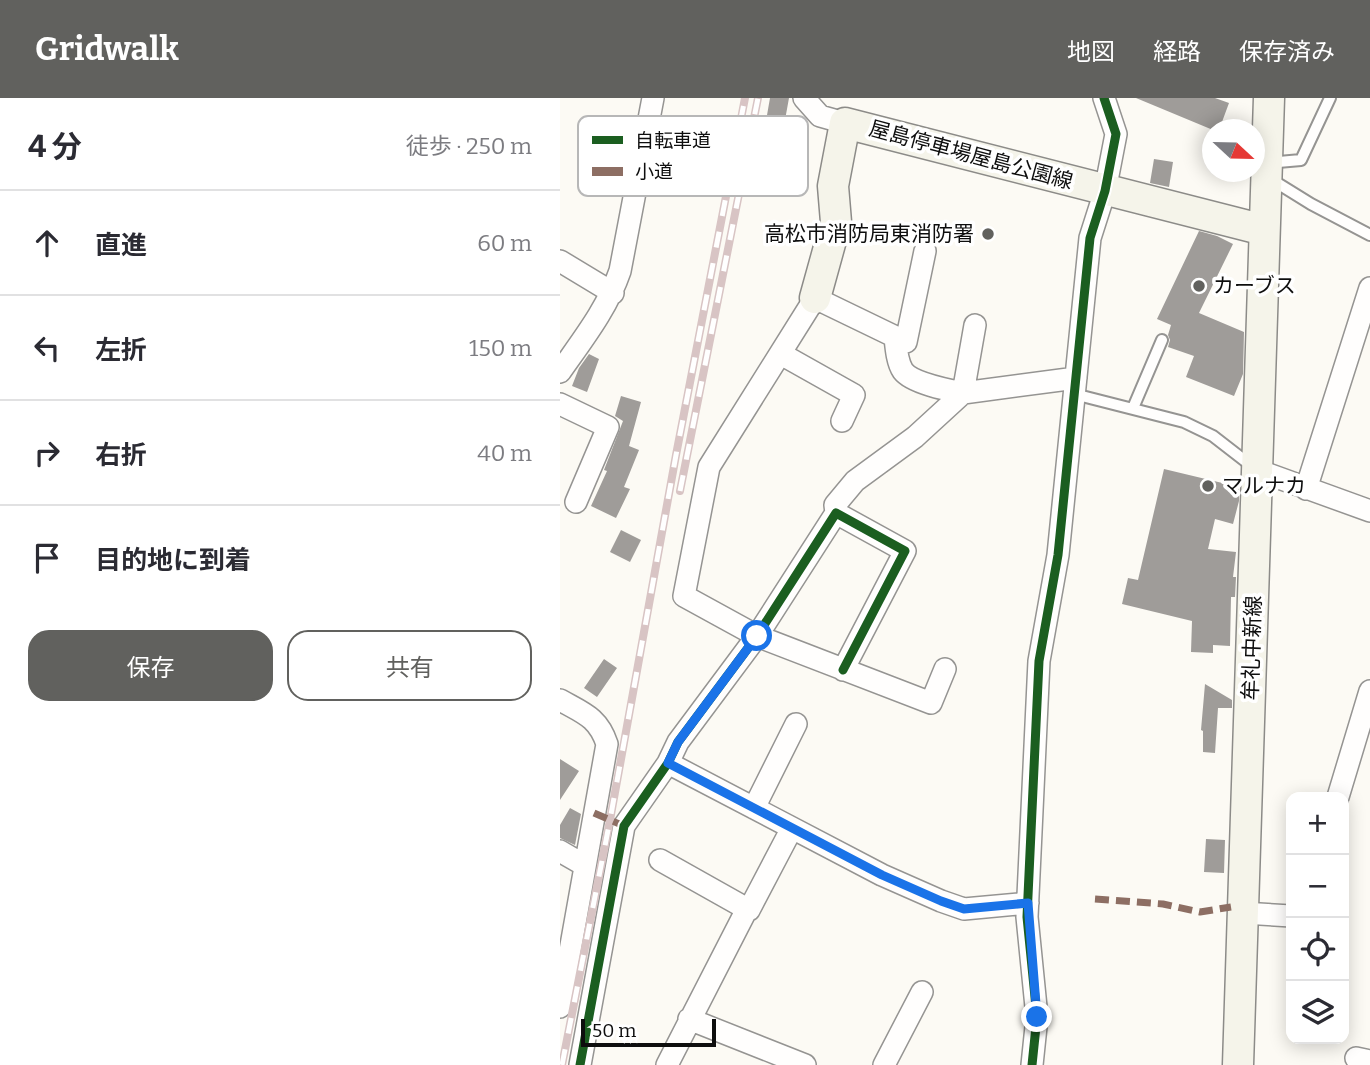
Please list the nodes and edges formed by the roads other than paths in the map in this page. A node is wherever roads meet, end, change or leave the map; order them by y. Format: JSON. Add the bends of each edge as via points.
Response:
{"nodes":[{"id":1,"x":653,"y":98,"type":"edge"},
{"id":2,"x":804,"y":98,"type":"edge"},
{"id":3,"x":1104,"y":98,"type":"edge"},
{"id":4,"x":1269,"y":98,"type":"edge"},
{"id":5,"x":1330,"y":98,"type":"edge"},
{"id":6,"x":650,"y":116,"type":"edge"},
{"id":7,"x":845,"y":122,"type":"junction"},
{"id":8,"x":1266,"y":170,"type":"junction"},
{"id":9,"x":1105,"y":191,"type":"junction"},
{"id":10,"x":634,"y":196,"type":"edge"},
{"id":11,"x":1264,"y":230,"type":"junction"},
{"id":12,"x":1370,"y":235,"type":"edge"},
{"id":13,"x":925,"y":251,"type":"dead end"},
{"id":14,"x":560,"y":261,"type":"edge"},
{"id":15,"x":1370,"y":288,"type":"edge"},
{"id":16,"x":613,"y":293,"type":"junction"},
{"id":17,"x":815,"y":298,"type":"junction"},
{"id":18,"x":975,"y":325,"type":"dead end"},
{"id":19,"x":895,"y":337,"type":"junction"},
{"id":20,"x":1162,"y":340,"type":"dead end"},
{"id":21,"x":781,"y":354,"type":"junction"},
{"id":22,"x":564,"y":358,"type":"edge"},
{"id":23,"x":1075,"y":386,"type":"junction"},
{"id":24,"x":963,"y":393,"type":"junction"},
{"id":25,"x":560,"y":404,"type":"edge"},
{"id":26,"x":1133,"y":408,"type":"junction"},
{"id":27,"x":842,"y":421,"type":"dead end"},
{"id":28,"x":1257,"y":470,"type":"junction"},
{"id":29,"x":1306,"y":489,"type":"junction"},
{"id":30,"x":576,"y":502,"type":"dead end"},
{"id":31,"x":1370,"y":511,"type":"edge"},
{"id":32,"x":836,"y":513,"type":"junction"},
{"id":33,"x":757,"y":636,"type":"junction"},
{"id":34,"x":945,"y":669,"type":"dead end"},
{"id":35,"x":843,"y":670,"type":"junction"},
{"id":36,"x":1370,"y":691,"type":"edge"},
{"id":37,"x":560,"y":700,"type":"edge"},
{"id":38,"x":796,"y":724,"type":"dead end"},
{"id":39,"x":668,"y":763,"type":"junction"},
{"id":40,"x":1340,"y":792,"type":"edge"},
{"id":41,"x":754,"y":808,"type":"junction"},
{"id":42,"x":793,"y":828,"type":"junction"},
{"id":43,"x":560,"y":851,"type":"edge"},
{"id":44,"x":660,"y":860,"type":"dead end"},
{"id":45,"x":584,"y":865,"type":"junction"},
{"id":46,"x":1028,"y":903,"type":"junction"},
{"id":47,"x":747,"y":909,"type":"junction"},
{"id":48,"x":1243,"y":913,"type":"junction"},
{"id":49,"x":1286,"y":916,"type":"edge"},
{"id":50,"x":922,"y":992,"type":"dead end"},
{"id":51,"x":560,"y":1004,"type":"edge"},
{"id":52,"x":689,"y":1019,"type":"junction"},
{"id":53,"x":580,"y":1065,"type":"edge"},
{"id":54,"x":667,"y":1065,"type":"edge"},
{"id":55,"x":805,"y":1065,"type":"edge"},
{"id":56,"x":884,"y":1065,"type":"edge"},
{"id":57,"x":1032,"y":1065,"type":"edge"},
{"id":58,"x":1238,"y":1065,"type":"edge"}],
"edges":[{"from":1,"to":6,"type":"street"},
{"from":2,"to":7,"type":"street","via":[[820,116]]},
{"from":3,"to":9,"type":"street","via":[[1116,134]]},
{"from":4,"to":8,"type":"main road"},
{"from":5,"to":8,"type":"lane","via":[[1301,160]]},
{"from":7,"to":9,"type":"main road","name":"屋島停車場屋島公園線"},
{"from":7,"to":17,"type":"main road","name":"屋島停車場屋島公園線","via":[[833,186],[836,222]]},
{"from":8,"to":11,"type":"main road"},
{"from":8,"to":12,"type":"lane","via":[[1311,204]]},
{"from":9,"to":11,"type":"main road","name":"屋島停車場屋島公園線"},
{"from":9,"to":23,"type":"street","via":[[1090,238]]},
{"from":10,"to":16,"type":"street"},
{"from":11,"to":28,"type":"main road","name":"牟礼中新線"},
{"from":13,"to":19,"type":"street","via":[[906,342]]},
{"from":14,"to":16,"type":"street"},
{"from":15,"to":29,"type":"street"},
{"from":16,"to":22,"type":"street"},
{"from":17,"to":19,"type":"street"},
{"from":17,"to":21,"type":"street"},
{"from":18,"to":24,"type":"street"},
{"from":19,"to":24,"type":"street","via":[[903,371],[909,376]]},
{"from":20,"to":26,"type":"lane"},
{"from":21,"to":27,"type":"street","via":[[854,395]]},
{"from":21,"to":33,"type":"street","via":[[709,467],[684,596]]},
{"from":23,"to":24,"type":"street"},
{"from":23,"to":26,"type":"lane"},
{"from":23,"to":46,"type":"street","via":[[1058,555],[1040,661]]},
{"from":24,"to":32,"type":"street","via":[[915,438],[855,481],[835,506]]},
{"from":25,"to":30,"type":"street","via":[[608,427]]},
{"from":26,"to":28,"type":"lane","via":[[1184,422],[1213,436]]},
{"from":28,"to":29,"type":"street"},
{"from":28,"to":48,"type":"main road","name":"牟礼中新線"},
{"from":29,"to":31,"type":"street"},
{"from":32,"to":33,"type":"street"},
{"from":32,"to":35,"type":"street","via":[[905,551]]},
{"from":33,"to":35,"type":"street"},
{"from":33,"to":39,"type":"street","via":[[678,742]]},
{"from":34,"to":35,"type":"street","via":[[931,703]]},
{"from":36,"to":40,"type":"street"},
{"from":37,"to":45,"type":"street","via":[[601,727],[607,744]]},
{"from":38,"to":41,"type":"street"},
{"from":39,"to":41,"type":"street"},
{"from":39,"to":53,"type":"street","via":[[624,825]]},
{"from":41,"to":42,"type":"street"},
{"from":42,"to":46,"type":"street","via":[[882,875],[964,909]]},
{"from":42,"to":47,"type":"street"},
{"from":43,"to":45,"type":"street"},
{"from":44,"to":47,"type":"street"},
{"from":45,"to":51,"type":"street"},
{"from":46,"to":57,"type":"street","via":[[1037,1017]]},
{"from":47,"to":52,"type":"street"},
{"from":48,"to":49,"type":"street"},
{"from":48,"to":58,"type":"main road","name":"牟礼中新線"},
{"from":50,"to":56,"type":"street"},
{"from":52,"to":54,"type":"street"},
{"from":52,"to":55,"type":"street"}]}
